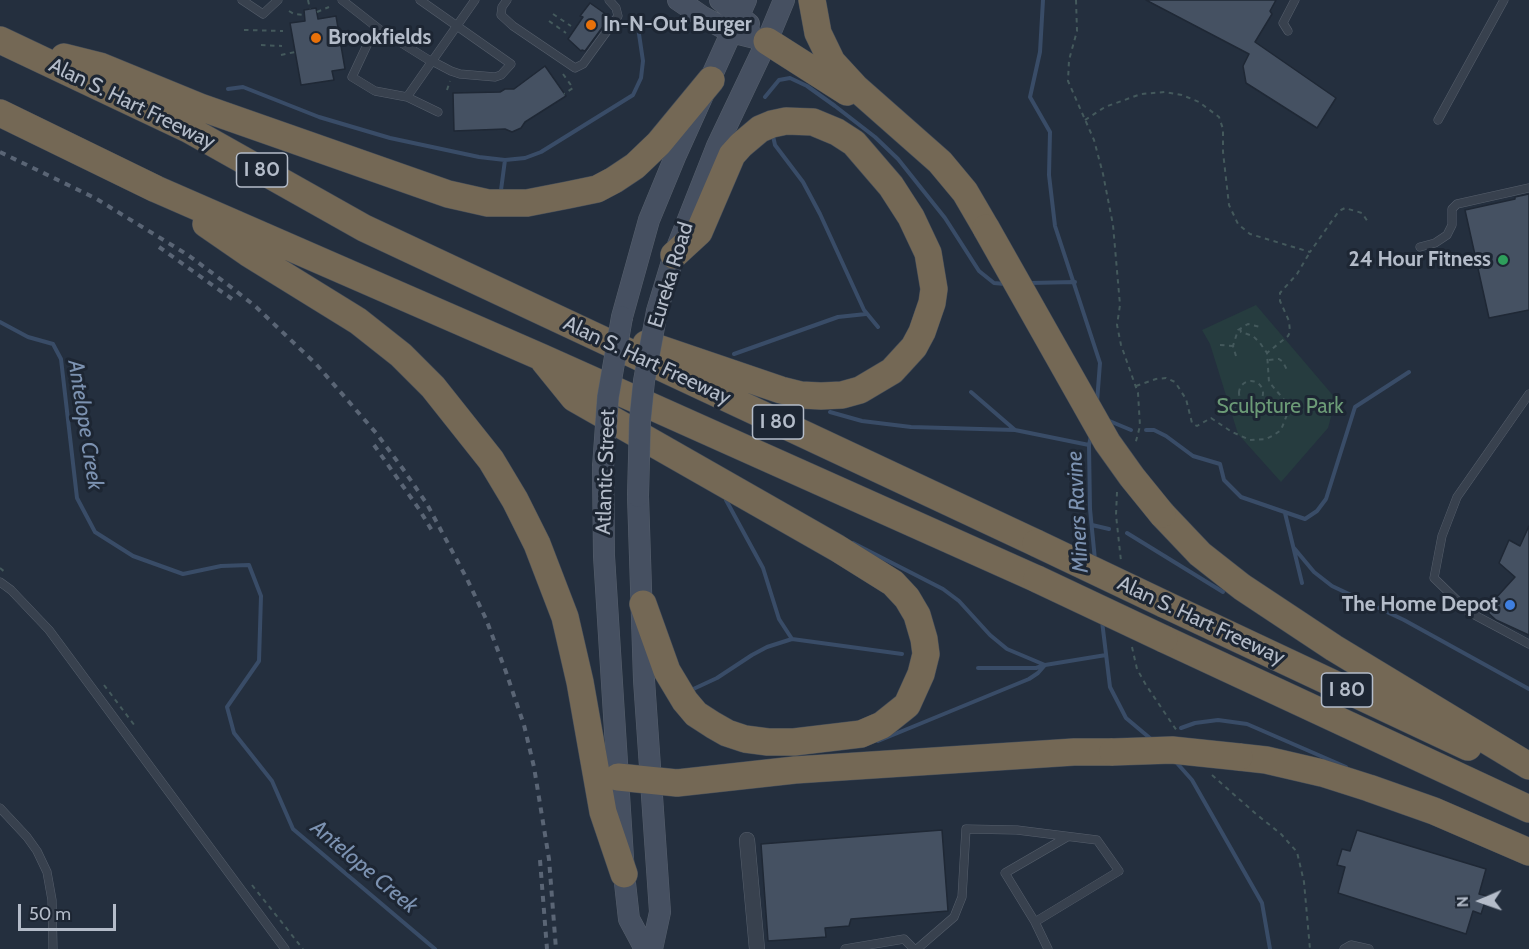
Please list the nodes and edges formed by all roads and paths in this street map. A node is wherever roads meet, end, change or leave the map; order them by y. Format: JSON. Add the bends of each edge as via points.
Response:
{"nodes":[{"id":1,"x":242,"y":0,"type":"edge"},
{"id":2,"x":278,"y":0,"type":"edge"},
{"id":3,"x":308,"y":0,"type":"edge"},
{"id":4,"x":342,"y":0,"type":"edge"},
{"id":5,"x":420,"y":0,"type":"edge"},
{"id":6,"x":475,"y":0,"type":"edge"},
{"id":7,"x":507,"y":0,"type":"edge"},
{"id":8,"x":609,"y":0,"type":"edge"},
{"id":9,"x":678,"y":0,"type":"edge"},
{"id":10,"x":720,"y":0,"type":"edge"},
{"id":11,"x":784,"y":0,"type":"edge"},
{"id":12,"x":812,"y":0,"type":"edge"},
{"id":13,"x":1295,"y":0,"type":"edge"},
{"id":14,"x":1504,"y":0,"type":"edge"},
{"id":15,"x":329,"y":7,"type":"dead end"},
{"id":16,"x":310,"y":9,"type":"dead end"},
{"id":17,"x":289,"y":11,"type":"dead end"},
{"id":18,"x":317,"y":12,"type":"dead end"},
{"id":19,"x":553,"y":14,"type":"dead end"},
{"id":20,"x":304,"y":15,"type":"dead end"},
{"id":21,"x":739,"y":16,"type":"edge"},
{"id":22,"x":549,"y":21,"type":"dead end"},
{"id":23,"x":456,"y":26,"type":"junction"},
{"id":24,"x":571,"y":26,"type":"dead end"},
{"id":25,"x":379,"y":29,"type":"junction"},
{"id":26,"x":244,"y":30,"type":"dead end"},
{"id":27,"x":283,"y":31,"type":"dead end"},
{"id":28,"x":1288,"y":31,"type":"dead end"},
{"id":29,"x":566,"y":33,"type":"dead end"},
{"id":30,"x":1,"y":40,"type":"edge"},
{"id":31,"x":767,"y":41,"type":"junction"},
{"id":32,"x":261,"y":45,"type":"dead end"},
{"id":33,"x":282,"y":46,"type":"dead end"},
{"id":34,"x":295,"y":52,"type":"dead end"},
{"id":35,"x":281,"y":54,"type":"dead end"},
{"id":36,"x":432,"y":61,"type":"junction"},
{"id":37,"x":559,"y":69,"type":"dead end"},
{"id":38,"x":711,"y":80,"type":"junction"},
{"id":39,"x":564,"y":94,"type":"dead end"},
{"id":40,"x":407,"y":97,"type":"junction"},
{"id":41,"x":438,"y":112,"type":"dead end"},
{"id":42,"x":0,"y":113,"type":"edge"},
{"id":43,"x":1085,"y":120,"type":"dead end"},
{"id":44,"x":1438,"y":120,"type":"dead end"},
{"id":45,"x":903,"y":128,"type":"junction"},
{"id":46,"x":1529,"y":188,"type":"edge"},
{"id":47,"x":156,"y":189,"type":"junction"},
{"id":48,"x":1368,"y":222,"type":"dead end"},
{"id":49,"x":1420,"y":247,"type":"dead end"},
{"id":50,"x":1310,"y":252,"type":"junction"},
{"id":51,"x":674,"y":255,"type":"junction"},
{"id":52,"x":520,"y":301,"type":"junction"},
{"id":53,"x":1240,"y":327,"type":"junction"},
{"id":54,"x":1260,"y":327,"type":"dead end"},
{"id":55,"x":1220,"y":345,"type":"dead end"},
{"id":56,"x":1233,"y":346,"type":"junction"},
{"id":57,"x":1268,"y":353,"type":"junction"},
{"id":58,"x":1236,"y":356,"type":"dead end"},
{"id":59,"x":541,"y":357,"type":"junction"},
{"id":60,"x":1269,"y":360,"type":"junction"},
{"id":61,"x":1287,"y":370,"type":"dead end"},
{"id":62,"x":1269,"y":382,"type":"junction"},
{"id":63,"x":1136,"y":386,"type":"dead end"},
{"id":64,"x":1261,"y":386,"type":"junction"},
{"id":65,"x":1529,"y":394,"type":"edge"},
{"id":66,"x":0,"y":582,"type":"edge"},
{"id":67,"x":643,"y":604,"type":"junction"},
{"id":68,"x":1529,"y":645,"type":"edge"},
{"id":69,"x":1529,"y":766,"type":"edge"},
{"id":70,"x":1529,"y":776,"type":"edge"},
{"id":71,"x":618,"y":777,"type":"junction"},
{"id":72,"x":652,"y":781,"type":"junction"},
{"id":73,"x":0,"y":808,"type":"edge"},
{"id":74,"x":1529,"y":809,"type":"edge"},
{"id":75,"x":1067,"y":837,"type":"junction"},
{"id":76,"x":747,"y":840,"type":"dead end"},
{"id":77,"x":1529,"y":852,"type":"edge"},
{"id":78,"x":624,"y":874,"type":"junction"},
{"id":79,"x":1035,"y":922,"type":"junction"},
{"id":80,"x":53,"y":949,"type":"edge"},
{"id":81,"x":285,"y":949,"type":"edge"},
{"id":82,"x":645,"y":949,"type":"edge"},
{"id":83,"x":652,"y":949,"type":"edge"},
{"id":84,"x":757,"y":949,"type":"edge"},
{"id":85,"x":845,"y":949,"type":"edge"},
{"id":86,"x":916,"y":949,"type":"edge"},
{"id":87,"x":1048,"y":949,"type":"edge"},
{"id":88,"x":1344,"y":949,"type":"edge"},
{"id":89,"x":1369,"y":949,"type":"edge"}],
"edges":[{"from":1,"to":2,"type":"lane","via":[[263,14]]},
{"from":3,"to":16,"type":"path"},
{"from":4,"to":25,"type":"lane"},
{"from":5,"to":23,"type":"lane"},
{"from":6,"to":23,"type":"lane"},
{"from":7,"to":8,"type":"lane","via":[[501,15],[575,68],[583,64],[618,16]]},
{"from":9,"to":21,"type":"main road","via":[[703,17]]},
{"from":10,"to":21,"type":"main road"},
{"from":11,"to":31,"type":"main road","name":"Eureka Road"},
{"from":12,"to":45,"type":"highway","via":[[818,33],[832,62]]},
{"from":13,"to":28,"type":"lane","via":[[1283,23]]},
{"from":14,"to":44,"type":"lane"},
{"from":15,"to":18,"type":"path"},
{"from":17,"to":20,"type":"path"},
{"from":19,"to":24,"type":"path"},
{"from":21,"to":31,"type":"main road"},
{"from":21,"to":38,"type":"main road","name":"Atlantic Street"},
{"from":22,"to":29,"type":"path"},
{"from":23,"to":36,"type":"lane"},
{"from":23,"to":36,"type":"lane","via":[[512,64],[495,77],[460,74]]},
{"from":25,"to":36,"type":"lane"},
{"from":25,"to":40,"type":"lane","via":[[352,77],[375,91]]},
{"from":26,"to":27,"type":"path"},
{"from":30,"to":38,"type":"highway","via":[[100,66],[329,153],[448,194],[488,203],[527,203],[597,189],[635,166]]},
{"from":30,"to":52,"type":"highway","name":"Alan S. Hart Freeway","number":"I 80","via":[[188,129],[364,228]]},
{"from":31,"to":45,"type":"highway"},
{"from":31,"to":51,"type":"main road","name":"Eureka Road","via":[[717,147]]},
{"from":32,"to":33,"type":"path"},
{"from":34,"to":35,"type":"path"},
{"from":36,"to":40,"type":"lane"},
{"from":37,"to":39,"type":"path","via":[[573,88]]},
{"from":38,"to":71,"type":"main road","name":"Atlantic Street","bridge":true,"via":[[649,220],[633,270],[613,361],[603,467],[603,545]]},
{"from":40,"to":41,"type":"lane"},
{"from":42,"to":47,"type":"highway","name":"Alan S. Hart Freeway","number":"I 80"},
{"from":43,"to":50,"type":"path","via":[[1105,107],[1141,94],[1165,92],[1199,102],[1219,117],[1223,129],[1225,183],[1229,206],[1238,224],[1251,234]]},
{"from":45,"to":69,"type":"highway","bridge":true,"via":[[965,192],[1107,441],[1162,514],[1200,554],[1260,600],[1334,648]]},
{"from":46,"to":49,"type":"lane","via":[[1457,204],[1452,209],[1452,225],[1447,235]]},
{"from":47,"to":59,"type":"highway","name":"Alan S. Hart Freeway","number":"I 80"},
{"from":47,"to":78,"type":"highway","via":[[248,253],[358,321],[392,348],[433,387],[491,460],[537,544],[565,617],[603,812]]},
{"from":48,"to":50,"type":"path","via":[[1362,213],[1339,210]]},
{"from":50,"to":57,"type":"path","via":[[1280,293],[1290,332]]},
{"from":51,"to":52,"type":"highway","via":[[699,232],[732,155],[741,145],[772,124],[813,122],[854,143],[891,186],[928,254],[934,289],[932,303],[914,347],[892,371],[860,390],[821,396],[781,390]]},
{"from":51,"to":67,"type":"main road","name":"Eureka Road","bridge":true,"via":[[657,311],[640,420],[638,496]]},
{"from":52,"to":70,"type":"highway","name":"Alan S. Hart Freeway","number":"I 80","bridge":true},
{"from":53,"to":54,"type":"path"},
{"from":53,"to":56,"type":"path"},
{"from":53,"to":57,"type":"path"},
{"from":55,"to":56,"type":"path"},
{"from":56,"to":58,"type":"path"},
{"from":57,"to":60,"type":"path"},
{"from":59,"to":67,"type":"highway","via":[[574,398],[893,583],[917,615],[926,654],[907,705],[882,725],[861,734],[794,742],[745,739],[712,725],[685,701],[667,672]]},
{"from":59,"to":74,"type":"highway","name":"Alan S. Hart Freeway","number":"I 80","bridge":true,"via":[[1037,579]]},
{"from":60,"to":61,"type":"path","via":[[1279,359]]},
{"from":60,"to":62,"type":"path"},
{"from":62,"to":63,"type":"path","via":[[1286,402],[1288,412],[1281,430],[1257,440],[1241,436],[1211,418],[1197,426],[1192,423],[1186,399],[1175,382],[1156,379]]},
{"from":62,"to":64,"type":"path"},
{"from":64,"to":64,"type":"path","via":[[1254,381],[1240,387],[1240,399],[1245,405],[1257,404],[1263,394]]},
{"from":65,"to":68,"type":"lane","via":[[1457,497],[1442,536],[1434,578],[1469,612]]},
{"from":66,"to":81,"type":"lane","via":[[49,630]]},
{"from":67,"to":72,"type":"main road"},
{"from":71,"to":72,"type":"highway"},
{"from":71,"to":78,"type":"main road","name":"Atlantic Street"},
{"from":72,"to":77,"type":"highway","bridge":true,"via":[[677,783],[795,770],[1074,752],[1172,750],[1266,760],[1322,773],[1434,812]]},
{"from":72,"to":83,"type":"main road","via":[[660,912]]},
{"from":73,"to":80,"type":"lane","via":[[27,837],[47,872]]},
{"from":75,"to":79,"type":"lane","via":[[1005,873]]},
{"from":75,"to":79,"type":"lane","via":[[1097,840],[1119,872]]},
{"from":75,"to":86,"type":"lane","via":[[1017,830],[966,829],[962,897],[954,916]]},
{"from":76,"to":84,"type":"street"},
{"from":78,"to":82,"type":"main road","name":"Atlantic Street","via":[[629,919]]},
{"from":79,"to":87,"type":"lane"},
{"from":85,"to":86,"type":"lane","via":[[904,939]]},
{"from":88,"to":89,"type":"lane","via":[[1351,945]]}]}
